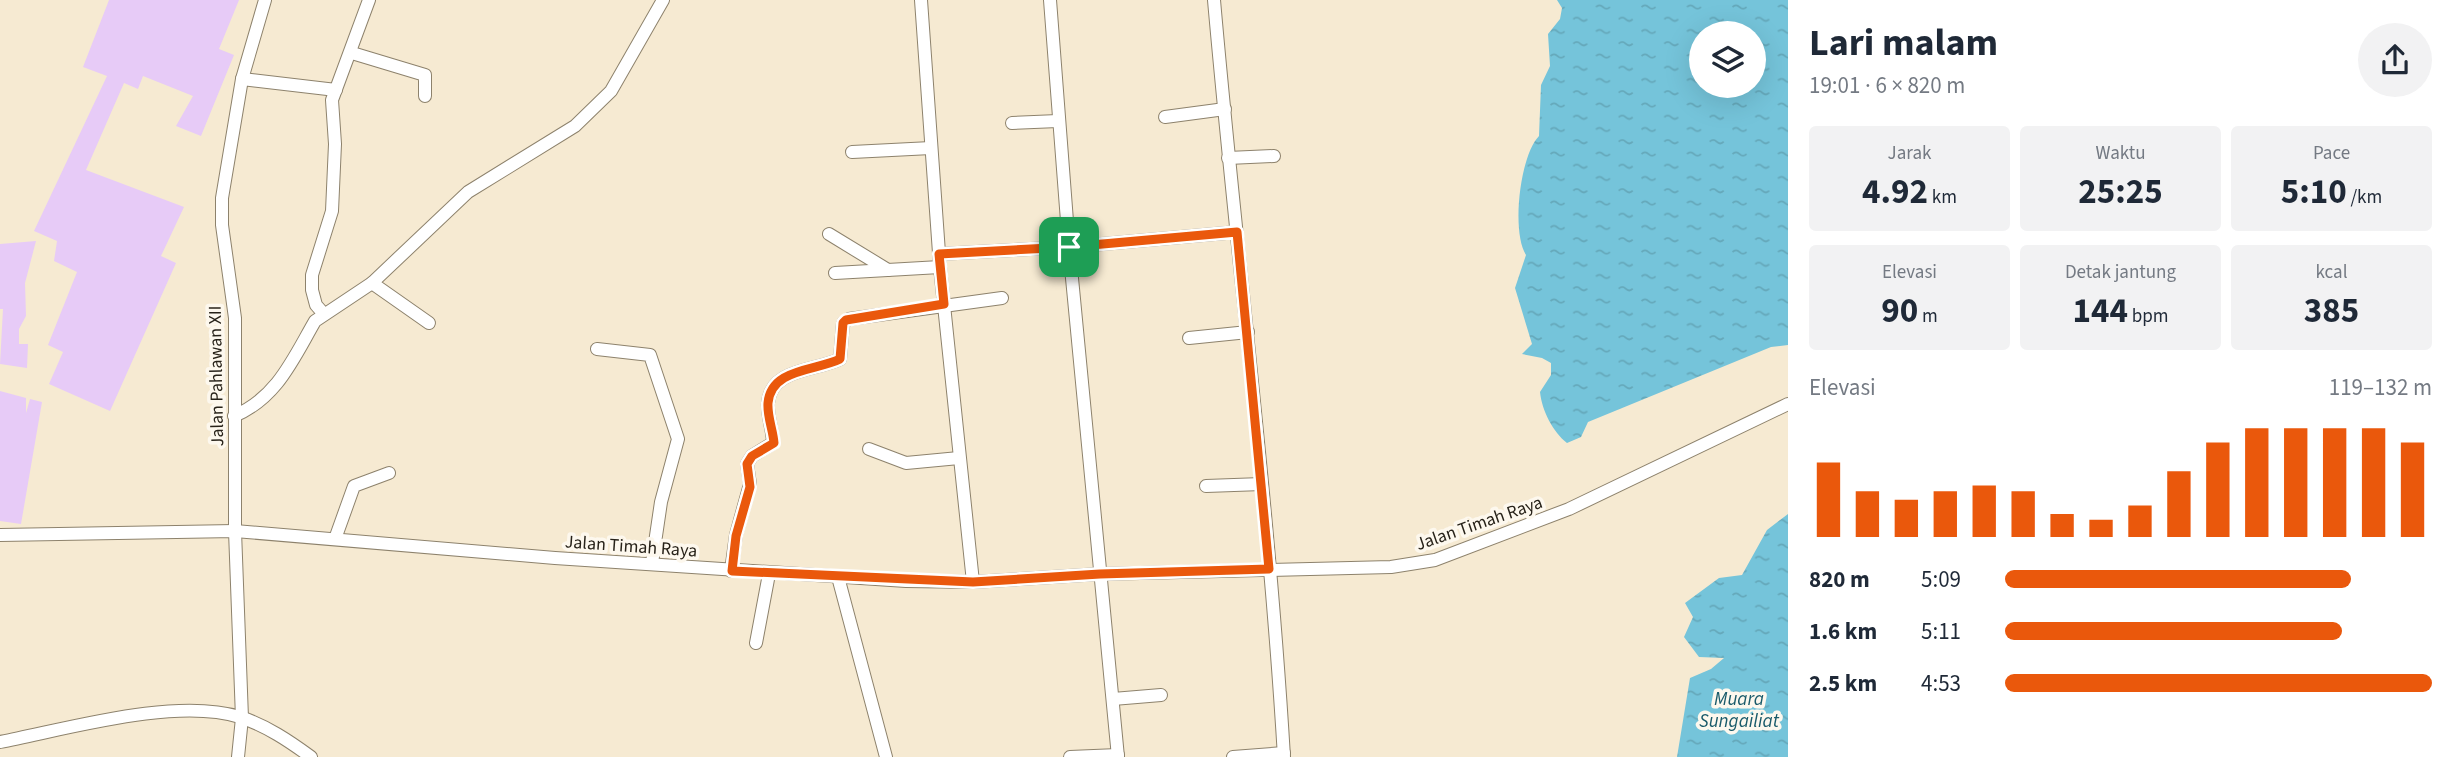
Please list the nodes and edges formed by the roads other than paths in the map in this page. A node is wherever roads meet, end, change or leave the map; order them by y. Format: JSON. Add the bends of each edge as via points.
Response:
{"nodes":[{"id":1,"x":265,"y":0,"type":"edge"},
{"id":2,"x":369,"y":0,"type":"edge"},
{"id":3,"x":663,"y":0,"type":"edge"},
{"id":4,"x":921,"y":0,"type":"edge"},
{"id":5,"x":1050,"y":0,"type":"edge"},
{"id":6,"x":1214,"y":0,"type":"edge"},
{"id":7,"x":352,"y":53,"type":"junction"},
{"id":8,"x":242,"y":79,"type":"junction"},
{"id":9,"x":335,"y":90,"type":"junction"},
{"id":10,"x":425,"y":96,"type":"dead end"},
{"id":11,"x":1225,"y":109,"type":"junction"},
{"id":12,"x":1165,"y":117,"type":"dead end"},
{"id":13,"x":1058,"y":121,"type":"junction"},
{"id":14,"x":1012,"y":123,"type":"dead end"},
{"id":15,"x":931,"y":148,"type":"junction"},
{"id":16,"x":852,"y":152,"type":"dead end"},
{"id":17,"x":1274,"y":156,"type":"dead end"},
{"id":18,"x":1228,"y":158,"type":"junction"},
{"id":19,"x":1237,"y":232,"type":"junction"},
{"id":20,"x":830,"y":234,"type":"dead end"},
{"id":21,"x":1069,"y":247,"type":"junction"},
{"id":22,"x":940,"y":261,"type":"junction"},
{"id":23,"x":888,"y":270,"type":"junction"},
{"id":24,"x":835,"y":274,"type":"dead end"},
{"id":25,"x":372,"y":282,"type":"junction"},
{"id":26,"x":1002,"y":298,"type":"dead end"},
{"id":27,"x":944,"y":304,"type":"junction"},
{"id":28,"x":323,"y":313,"type":"junction"},
{"id":29,"x":429,"y":323,"type":"dead end"},
{"id":30,"x":1248,"y":332,"type":"junction"},
{"id":31,"x":1189,"y":338,"type":"dead end"},
{"id":32,"x":597,"y":349,"type":"dead end"},
{"id":33,"x":1788,"y":404,"type":"edge"},
{"id":34,"x":234,"y":416,"type":"junction"},
{"id":35,"x":869,"y":449,"type":"dead end"},
{"id":36,"x":959,"y":458,"type":"junction"},
{"id":37,"x":389,"y":473,"type":"dead end"},
{"id":38,"x":1262,"y":484,"type":"junction"},
{"id":39,"x":1206,"y":486,"type":"dead end"},
{"id":40,"x":235,"y":531,"type":"junction"},
{"id":41,"x":0,"y":535,"type":"edge"},
{"id":42,"x":335,"y":539,"type":"junction"},
{"id":43,"x":652,"y":564,"type":"junction"},
{"id":44,"x":1269,"y":569,"type":"junction"},
{"id":45,"x":732,"y":571,"type":"junction"},
{"id":46,"x":769,"y":574,"type":"junction"},
{"id":47,"x":1100,"y":574,"type":"junction"},
{"id":48,"x":838,"y":576,"type":"junction"},
{"id":49,"x":973,"y":582,"type":"junction"},
{"id":50,"x":756,"y":643,"type":"dead end"},
{"id":51,"x":1161,"y":695,"type":"dead end"},
{"id":52,"x":1113,"y":699,"type":"junction"},
{"id":53,"x":242,"y":718,"type":"junction"},
{"id":54,"x":0,"y":742,"type":"edge"},
{"id":55,"x":1284,"y":755,"type":"edge"},
{"id":56,"x":1118,"y":756,"type":"edge"},
{"id":57,"x":238,"y":757,"type":"edge"},
{"id":58,"x":311,"y":757,"type":"edge"},
{"id":59,"x":886,"y":757,"type":"edge"},
{"id":60,"x":1070,"y":757,"type":"edge"},
{"id":61,"x":1233,"y":757,"type":"edge"}],
"edges":[{"from":1,"to":8,"type":"street","name":"Jalan Pahlawan XII"},
{"from":2,"to":7,"type":"street"},
{"from":3,"to":25,"type":"street","via":[[611,91],[575,127],[468,192]]},
{"from":4,"to":15,"type":"street"},
{"from":5,"to":13,"type":"street"},
{"from":6,"to":11,"type":"street"},
{"from":7,"to":9,"type":"street"},
{"from":7,"to":10,"type":"street","via":[[425,75]]},
{"from":8,"to":9,"type":"street"},
{"from":8,"to":34,"type":"street","name":"Jalan Pahlawan XII","via":[[222,198],[235,318]]},
{"from":9,"to":28,"type":"street","via":[[331,110],[335,144],[332,211],[312,275],[313,301]]},
{"from":11,"to":12,"type":"street"},
{"from":11,"to":18,"type":"street"},
{"from":13,"to":14,"type":"street"},
{"from":13,"to":21,"type":"street"},
{"from":15,"to":16,"type":"street"},
{"from":15,"to":22,"type":"street"},
{"from":17,"to":18,"type":"street"},
{"from":18,"to":19,"type":"street"},
{"from":19,"to":21,"type":"street"},
{"from":19,"to":30,"type":"street"},
{"from":20,"to":23,"type":"street"},
{"from":21,"to":22,"type":"street"},
{"from":21,"to":47,"type":"street"},
{"from":22,"to":23,"type":"street"},
{"from":22,"to":27,"type":"street"},
{"from":23,"to":24,"type":"street"},
{"from":25,"to":28,"type":"street"},
{"from":25,"to":29,"type":"street"},
{"from":26,"to":27,"type":"street"},
{"from":27,"to":36,"type":"street"},
{"from":27,"to":45,"type":"street","via":[[846,320],[840,359],[778,382],[768,406],[774,443],[747,464],[750,487]]},
{"from":28,"to":34,"type":"street","via":[[275,387]]},
{"from":30,"to":31,"type":"street"},
{"from":30,"to":38,"type":"street"},
{"from":32,"to":43,"type":"street","via":[[650,355],[678,439],[661,502]]},
{"from":33,"to":44,"type":"street","name":"Jalan Timah Raya","via":[[1569,509],[1435,560],[1357,569]]},
{"from":34,"to":40,"type":"street","name":"Jalan Pahlawan XII"},
{"from":35,"to":36,"type":"street","via":[[906,463]]},
{"from":36,"to":49,"type":"street"},
{"from":37,"to":42,"type":"street","via":[[354,486]]},
{"from":38,"to":39,"type":"street"},
{"from":38,"to":44,"type":"street"},
{"from":40,"to":41,"type":"street","name":"Jalan Timah Raya"},
{"from":40,"to":42,"type":"street","name":"Jalan Timah Raya"},
{"from":40,"to":53,"type":"street","name":"Jalan Pahlawan XII"},
{"from":42,"to":43,"type":"street","name":"Jalan Timah Raya"},
{"from":43,"to":45,"type":"street","name":"Jalan Timah Raya"},
{"from":44,"to":47,"type":"street","name":"Jalan Timah Raya"},
{"from":44,"to":55,"type":"street"},
{"from":45,"to":46,"type":"street","name":"Jalan Timah Raya"},
{"from":46,"to":48,"type":"street","name":"Jalan Timah Raya"},
{"from":46,"to":50,"type":"street"},
{"from":47,"to":49,"type":"street","name":"Jalan Timah Raya"},
{"from":47,"to":52,"type":"street"},
{"from":48,"to":49,"type":"street","name":"Jalan Timah Raya"},
{"from":48,"to":59,"type":"street"},
{"from":51,"to":52,"type":"street"},
{"from":52,"to":56,"type":"street"},
{"from":53,"to":54,"type":"street","via":[[166,713],[82,724]]},
{"from":53,"to":57,"type":"street","name":"Jalan Pahlawan XII"},
{"from":53,"to":58,"type":"street","via":[[277,733]]},
{"from":55,"to":61,"type":"street"},
{"from":56,"to":60,"type":"street"}]}
